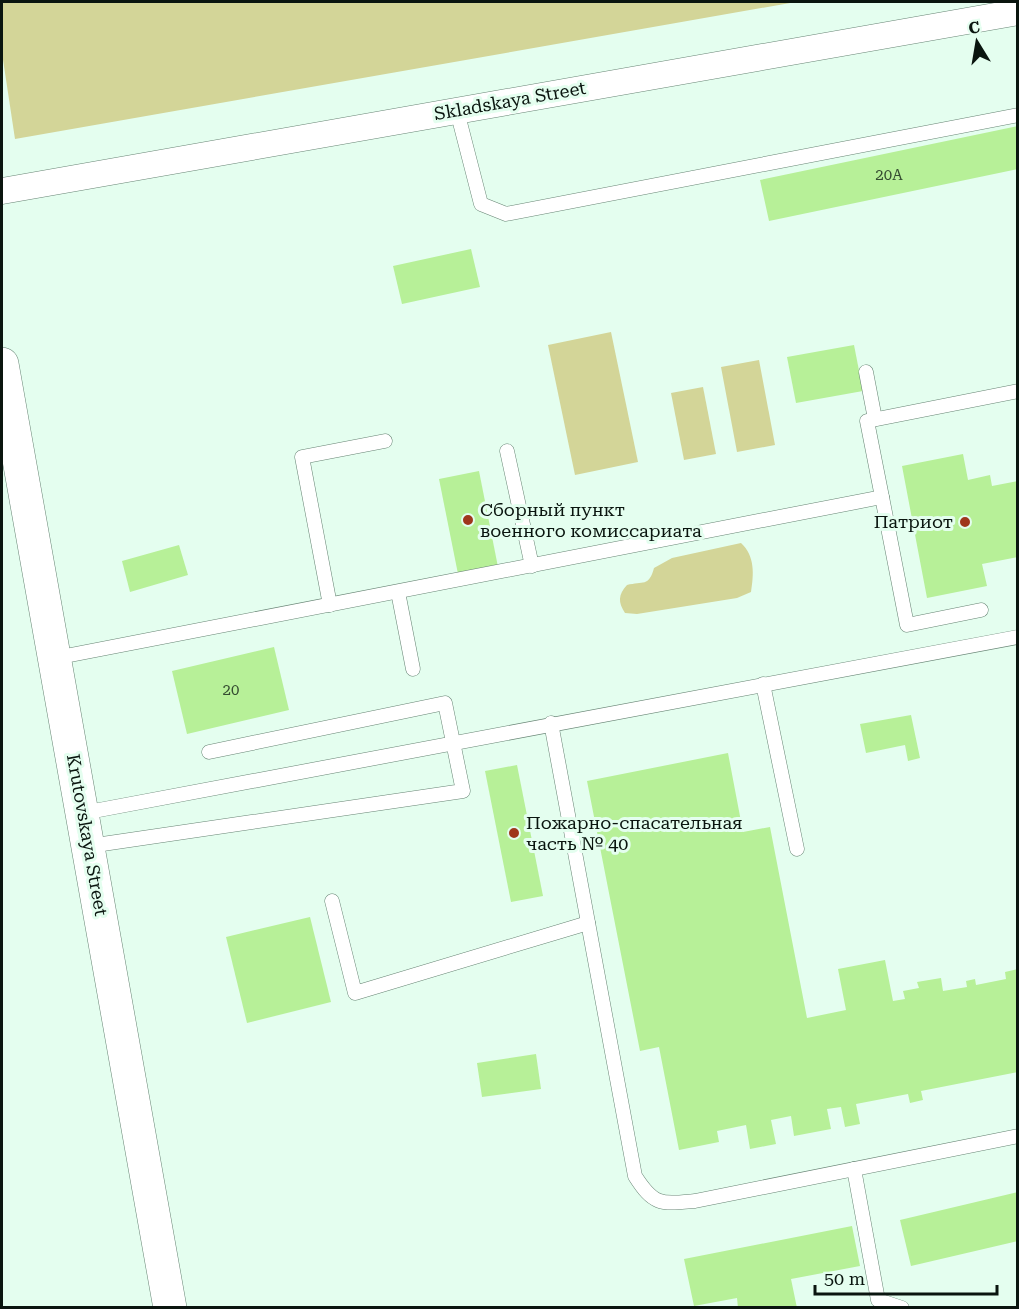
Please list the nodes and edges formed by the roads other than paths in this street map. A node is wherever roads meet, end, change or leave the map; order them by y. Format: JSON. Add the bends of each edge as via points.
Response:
{"nodes":[{"id":1,"x":1017,"y":12,"type":"edge"},
{"id":2,"x":457,"y":111,"type":"junction"},
{"id":3,"x":1017,"y":115,"type":"edge"},
{"id":4,"x":2,"y":190,"type":"edge"},
{"id":5,"x":2,"y":364,"type":"edge"},
{"id":6,"x":866,"y":372,"type":"dead end"},
{"id":7,"x":1017,"y":391,"type":"edge"},
{"id":8,"x":875,"y":419,"type":"junction"},
{"id":9,"x":385,"y":441,"type":"dead end"},
{"id":10,"x":507,"y":451,"type":"dead end"},
{"id":11,"x":882,"y":497,"type":"junction"},
{"id":12,"x":532,"y":566,"type":"junction"},
{"id":13,"x":398,"y":592,"type":"junction"},
{"id":14,"x":330,"y":605,"type":"junction"},
{"id":15,"x":981,"y":610,"type":"dead end"},
{"id":16,"x":1017,"y":636,"type":"edge"},
{"id":17,"x":55,"y":658,"type":"junction"},
{"id":18,"x":413,"y":669,"type":"dead end"},
{"id":19,"x":763,"y":684,"type":"junction"},
{"id":20,"x":551,"y":723,"type":"junction"},
{"id":21,"x":453,"y":742,"type":"junction"},
{"id":22,"x":209,"y":752,"type":"dead end"},
{"id":23,"x":83,"y":813,"type":"junction"},
{"id":24,"x":89,"y":846,"type":"junction"},
{"id":25,"x":797,"y":849,"type":"dead end"},
{"id":26,"x":332,"y":901,"type":"dead end"},
{"id":27,"x":588,"y":923,"type":"junction"},
{"id":28,"x":1017,"y":1136,"type":"edge"},
{"id":29,"x":854,"y":1169,"type":"junction"},
{"id":30,"x":170,"y":1308,"type":"edge"},
{"id":31,"x":902,"y":1308,"type":"edge"}],
"edges":[{"from":1,"to":2,"type":"street","name":"Skladskaya Street"},
{"from":2,"to":3,"type":"lane","via":[[481,204],[506,214]]},
{"from":2,"to":4,"type":"street","name":"Skladskaya Street"},
{"from":5,"to":17,"type":"street","name":"Krutovskaya Street"},
{"from":6,"to":8,"type":"lane"},
{"from":7,"to":8,"type":"lane"},
{"from":8,"to":11,"type":"lane","via":[[867,421]]},
{"from":9,"to":14,"type":"lane","via":[[302,457]]},
{"from":10,"to":12,"type":"lane"},
{"from":11,"to":12,"type":"lane"},
{"from":11,"to":15,"type":"lane","via":[[907,625]]},
{"from":12,"to":13,"type":"lane"},
{"from":13,"to":14,"type":"lane"},
{"from":13,"to":18,"type":"lane"},
{"from":14,"to":17,"type":"lane"},
{"from":16,"to":19,"type":"lane"},
{"from":17,"to":23,"type":"street","name":"Krutovskaya Street"},
{"from":19,"to":20,"type":"lane"},
{"from":19,"to":25,"type":"lane"},
{"from":20,"to":21,"type":"lane"},
{"from":20,"to":27,"type":"lane"},
{"from":21,"to":22,"type":"lane","via":[[445,703]]},
{"from":21,"to":23,"type":"lane"},
{"from":21,"to":24,"type":"lane","via":[[463,791]]},
{"from":23,"to":24,"type":"street","name":"Krutovskaya Street"},
{"from":24,"to":30,"type":"street","name":"Krutovskaya Street"},
{"from":26,"to":27,"type":"lane","via":[[355,993]]},
{"from":27,"to":29,"type":"lane","via":[[635,1176],[647,1195],[666,1204],[695,1201]]},
{"from":28,"to":29,"type":"lane"},
{"from":29,"to":31,"type":"lane","via":[[878,1300]]}]}
